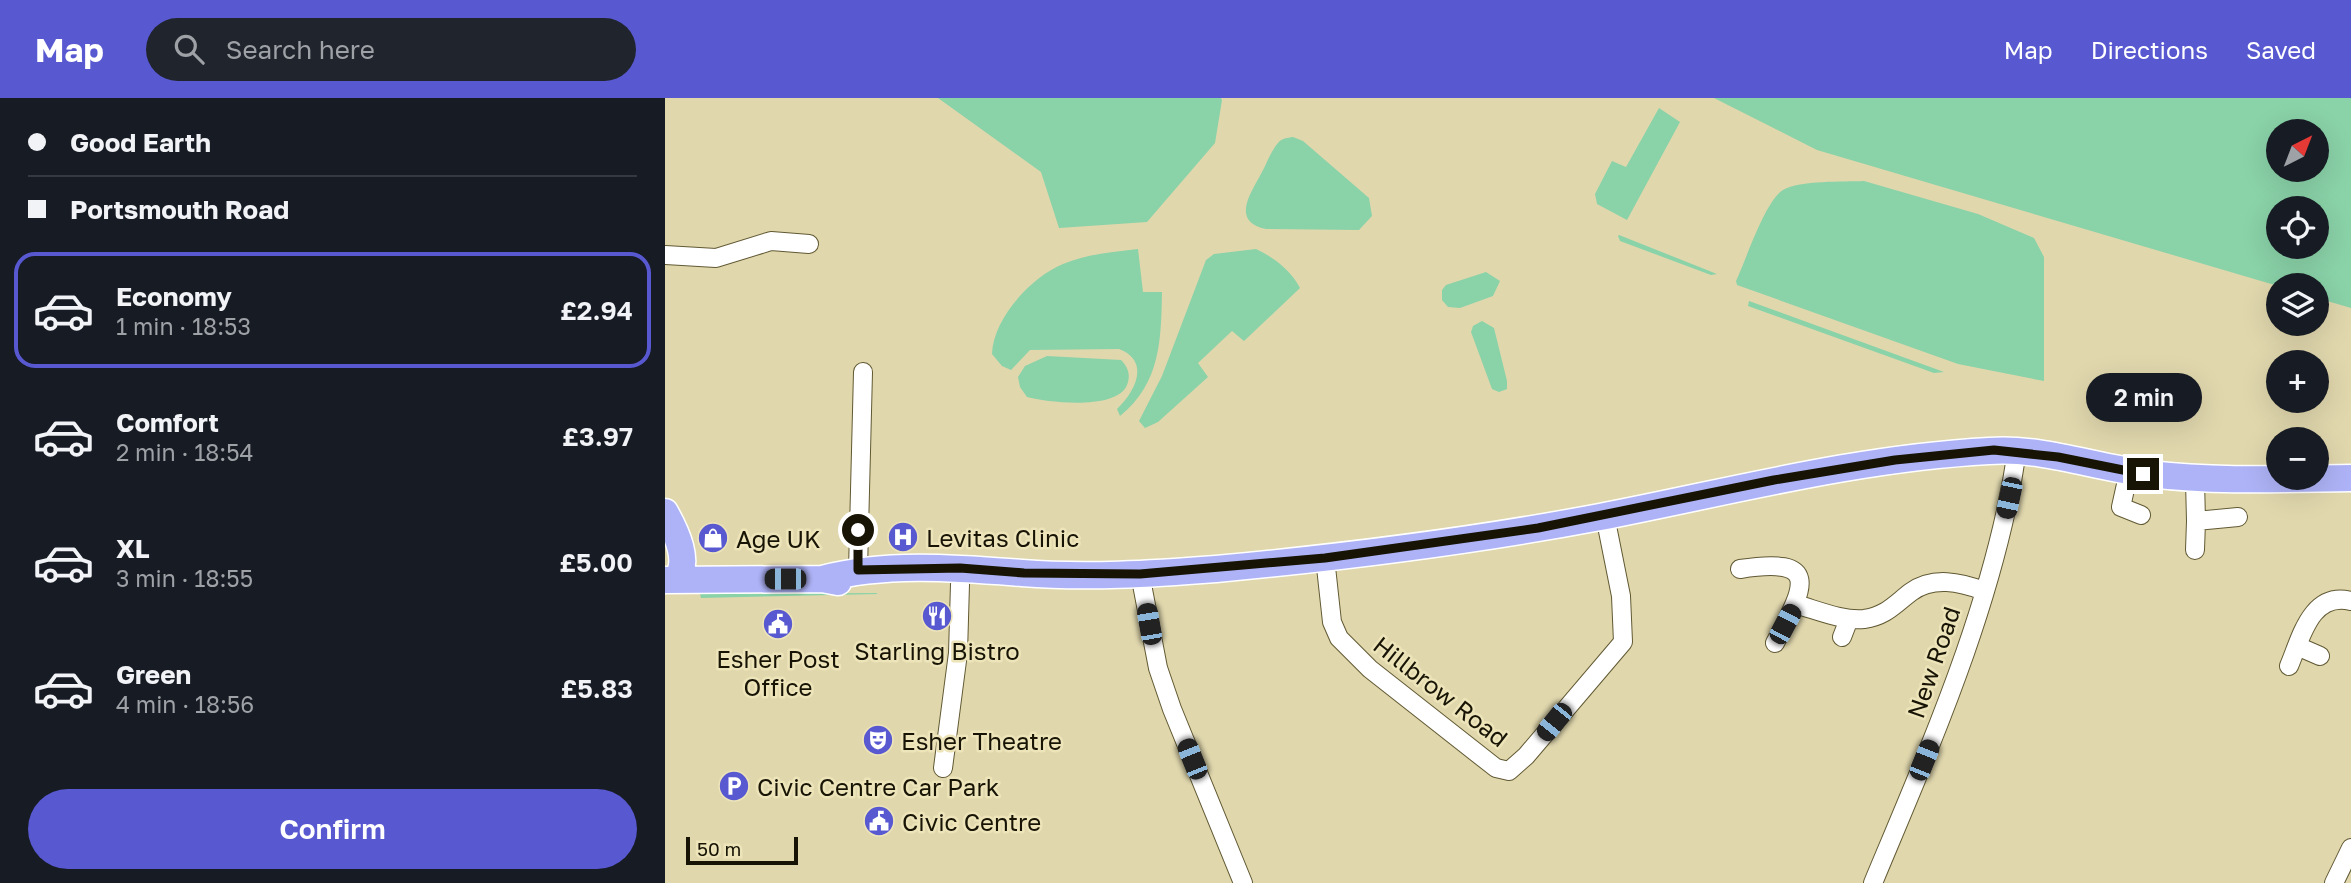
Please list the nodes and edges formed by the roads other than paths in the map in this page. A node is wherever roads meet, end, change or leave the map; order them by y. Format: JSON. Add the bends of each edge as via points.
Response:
{"nodes":[{"id":1,"x":809,"y":244,"type":"dead end"},
{"id":2,"x":665,"y":255,"type":"edge"},
{"id":3,"x":863,"y":372,"type":"dead end"},
{"id":4,"x":2017,"y":451,"type":"junction"},
{"id":5,"x":2129,"y":471,"type":"junction"},
{"id":6,"x":2351,"y":478,"type":"edge"},
{"id":7,"x":2195,"y":480,"type":"junction"},
{"id":8,"x":2141,"y":515,"type":"dead end"},
{"id":9,"x":1605,"y":516,"type":"junction"},
{"id":10,"x":2238,"y":516,"type":"dead end"},
{"id":11,"x":670,"y":521,"type":"edge"},
{"id":12,"x":2196,"y":521,"type":"junction"},
{"id":13,"x":2195,"y":550,"type":"dead end"},
{"id":14,"x":1325,"y":558,"type":"junction"},
{"id":15,"x":1740,"y":569,"type":"dead end"},
{"id":16,"x":858,"y":570,"type":"junction"},
{"id":17,"x":1140,"y":574,"type":"junction"},
{"id":18,"x":960,"y":576,"type":"junction"},
{"id":19,"x":718,"y":579,"type":"junction"},
{"id":20,"x":822,"y":579,"type":"junction"},
{"id":21,"x":670,"y":580,"type":"edge"},
{"id":22,"x":1984,"y":591,"type":"junction"},
{"id":23,"x":2351,"y":601,"type":"edge"},
{"id":24,"x":1795,"y":604,"type":"junction"},
{"id":25,"x":1849,"y":618,"type":"junction"},
{"id":26,"x":1842,"y":637,"type":"dead end"},
{"id":27,"x":1775,"y":643,"type":"dead end"},
{"id":28,"x":2297,"y":646,"type":"junction"},
{"id":29,"x":2320,"y":656,"type":"dead end"},
{"id":30,"x":2289,"y":666,"type":"dead end"},
{"id":31,"x":943,"y":768,"type":"dead end"},
{"id":32,"x":2351,"y":848,"type":"edge"},
{"id":33,"x":1243,"y":883,"type":"edge"},
{"id":34,"x":1873,"y":883,"type":"edge"},
{"id":35,"x":2334,"y":883,"type":"edge"}],
"edges":[{"from":1,"to":2,"type":"street","via":[[771,241],[716,258]]},
{"from":3,"to":16,"type":"street"},
{"from":4,"to":5,"type":"main road"},
{"from":4,"to":9,"type":"main road","via":[[1895,460]]},
{"from":4,"to":22,"type":"street","name":"New Road","via":[[2005,519]]},
{"from":5,"to":7,"type":"main road"},
{"from":5,"to":8,"type":"street","via":[[2121,507]]},
{"from":6,"to":7,"type":"main road"},
{"from":7,"to":12,"type":"street"},
{"from":9,"to":14,"type":"main road"},
{"from":9,"to":14,"type":"street","name":"Hillbrow Road","via":[[1621,596],[1623,642],[1509,771],[1496,768],[1350,651],[1332,622]]},
{"from":10,"to":12,"type":"street"},
{"from":11,"to":19,"type":"main road"},
{"from":11,"to":21,"type":"main road","via":[[683,570]]},
{"from":12,"to":13,"type":"street"},
{"from":14,"to":17,"type":"main road"},
{"from":15,"to":24,"type":"street","via":[[1793,568],[1799,578]]},
{"from":16,"to":18,"type":"main road"},
{"from":16,"to":20,"type":"main road"},
{"from":17,"to":18,"type":"main road"},
{"from":17,"to":33,"type":"street","via":[[1158,668]]},
{"from":18,"to":20,"type":"main road","via":[[886,586]]},
{"from":18,"to":31,"type":"street","via":[[958,653]]},
{"from":19,"to":20,"type":"main road"},
{"from":19,"to":21,"type":"main road"},
{"from":22,"to":25,"type":"street","via":[[1952,582],[1933,583],[1910,593],[1883,614]]},
{"from":22,"to":34,"type":"street","name":"New Road","via":[[1933,737]]},
{"from":23,"to":28,"type":"street","via":[[2327,602],[2314,611]]},
{"from":24,"to":25,"type":"street"},
{"from":24,"to":27,"type":"street"},
{"from":25,"to":26,"type":"street"},
{"from":28,"to":29,"type":"street"},
{"from":28,"to":30,"type":"street"},
{"from":32,"to":35,"type":"street"}]}
